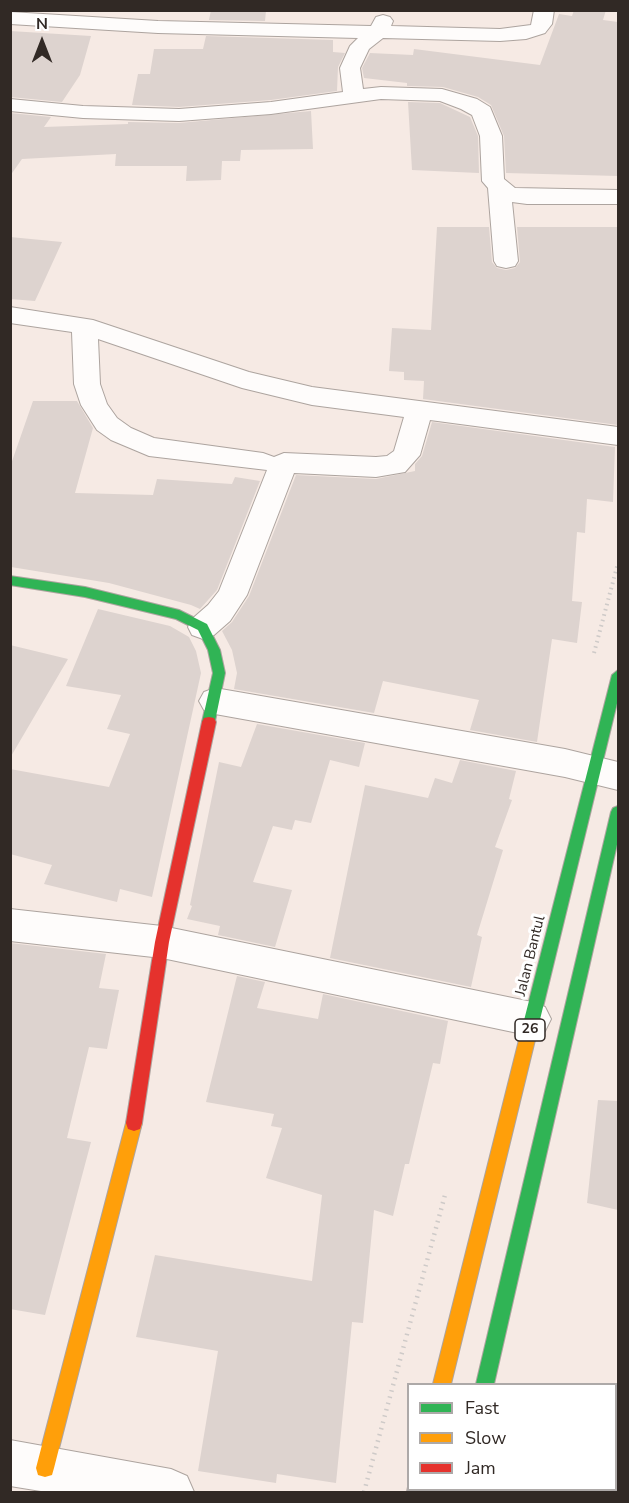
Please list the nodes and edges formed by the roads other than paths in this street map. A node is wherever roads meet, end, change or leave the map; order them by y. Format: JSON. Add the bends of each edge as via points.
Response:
{"nodes":[{"id":1,"x":386,"y":10,"type":"edge"},
{"id":2,"x":544,"y":10,"type":"edge"},
{"id":3,"x":10,"y":18,"type":"edge"},
{"id":4,"x":381,"y":31,"type":"junction"},
{"id":5,"x":356,"y":96,"type":"junction"},
{"id":6,"x":10,"y":105,"type":"edge"},
{"id":7,"x":498,"y":188,"type":"junction"},
{"id":8,"x":618,"y":197,"type":"edge"},
{"id":9,"x":506,"y":261,"type":"dead end"},
{"id":10,"x":10,"y":315,"type":"edge"},
{"id":11,"x":84,"y":326,"type":"junction"},
{"id":12,"x":420,"y":410,"type":"junction"},
{"id":13,"x":618,"y":436,"type":"edge"},
{"id":14,"x":263,"y":462,"type":"dead end"},
{"id":15,"x":10,"y":580,"type":"edge"},
{"id":16,"x":203,"y":627,"type":"junction"},
{"id":17,"x":618,"y":675,"type":"edge"},
{"id":18,"x":215,"y":701,"type":"junction"},
{"id":19,"x":607,"y":773,"type":"edge"},
{"id":20,"x":618,"y":812,"type":"edge"},
{"id":21,"x":10,"y":925,"type":"edge"},
{"id":22,"x":162,"y":942,"type":"junction"},
{"id":23,"x":532,"y":1019,"type":"junction"},
{"id":24,"x":442,"y":1383,"type":"edge"},
{"id":25,"x":485,"y":1383,"type":"edge"},
{"id":26,"x":28,"y":1466,"type":"edge"},
{"id":27,"x":171,"y":1492,"type":"edge"}],
"edges":[{"from":1,"to":4,"type":"street"},
{"from":2,"to":4,"type":"street","via":[[540,27],[526,33]]},
{"from":3,"to":4,"type":"street","via":[[158,27]]},
{"from":4,"to":5,"type":"street","via":[[360,46],[350,68]]},
{"from":5,"to":6,"type":"street","via":[[179,115]]},
{"from":5,"to":7,"type":"street","via":[[393,92],[441,95],[482,112],[491,136],[493,180]]},
{"from":7,"to":8,"type":"street","via":[[527,197]]},
{"from":7,"to":9,"type":"street"},
{"from":10,"to":11,"type":"street"},
{"from":11,"to":12,"type":"street","via":[[279,389]]},
{"from":11,"to":14,"type":"street","via":[[87,384],[94,405],[107,424],[149,447]]},
{"from":12,"to":13,"type":"street"},
{"from":12,"to":16,"type":"street","via":[[406,455],[395,465],[284,463],[231,595]]},
{"from":15,"to":16,"type":"main road","via":[[85,592],[169,612]]},
{"from":16,"to":18,"type":"main road","via":[[219,673]]},
{"from":17,"to":19,"type":"main road","name":"Jalan Bantul","number":"26"},
{"from":18,"to":19,"type":"street"},
{"from":18,"to":22,"type":"main road"},
{"from":19,"to":23,"type":"main road","name":"Jalan Bantul","number":"26"},
{"from":20,"to":25,"type":"main road","number":"26"},
{"from":21,"to":22,"type":"street"},
{"from":22,"to":23,"type":"street"},
{"from":22,"to":26,"type":"main road","via":[[133,1133]]},
{"from":23,"to":24,"type":"main road","name":"Jalan Bantul","number":"26"},
{"from":26,"to":27,"type":"street"}]}
